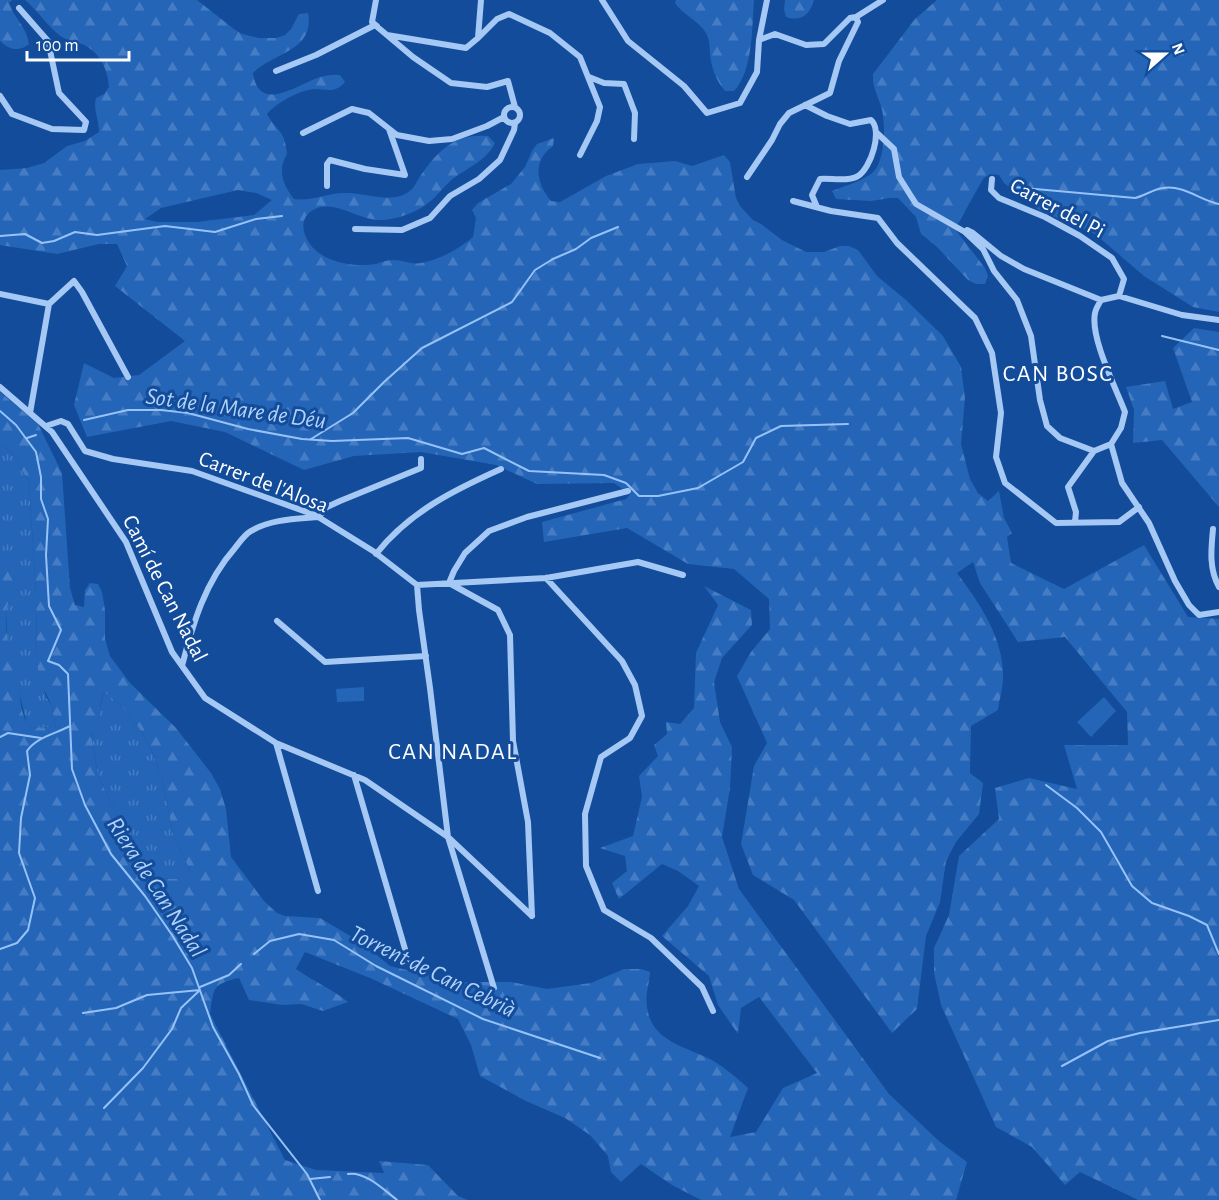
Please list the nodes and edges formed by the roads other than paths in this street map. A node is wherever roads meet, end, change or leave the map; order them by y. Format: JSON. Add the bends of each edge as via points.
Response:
{"nodes":[{"id":1,"x":376,"y":0,"type":"edge"},
{"id":2,"x":481,"y":0,"type":"edge"},
{"id":3,"x":767,"y":0,"type":"edge"},
{"id":4,"x":883,"y":0,"type":"edge"},
{"id":5,"x":606,"y":2,"type":"edge"},
{"id":6,"x":19,"y":8,"type":"dead end"},
{"id":7,"x":853,"y":17,"type":"junction"},
{"id":8,"x":375,"y":25,"type":"junction"},
{"id":9,"x":478,"y":38,"type":"junction"},
{"id":10,"x":759,"y":40,"type":"junction"},
{"id":11,"x":276,"y":70,"type":"dead end"},
{"id":12,"x":588,"y":77,"type":"junction"},
{"id":13,"x":0,"y":96,"type":"edge"},
{"id":14,"x":805,"y":105,"type":"junction"},
{"id":15,"x":515,"y":107,"type":"junction"},
{"id":16,"x":504,"y":117,"type":"junction"},
{"id":17,"x":515,"y":123,"type":"junction"},
{"id":18,"x":389,"y":128,"type":"junction"},
{"id":19,"x":877,"y":132,"type":"junction"},
{"id":20,"x":303,"y":133,"type":"dead end"},
{"id":21,"x":634,"y":139,"type":"dead end"},
{"id":22,"x":580,"y":155,"type":"dead end"},
{"id":23,"x":747,"y":177,"type":"dead end"},
{"id":24,"x":992,"y":179,"type":"dead end"},
{"id":25,"x":327,"y":186,"type":"dead end"},
{"id":26,"x":793,"y":201,"type":"dead end"},
{"id":27,"x":816,"y":207,"type":"junction"},
{"id":28,"x":356,"y":229,"type":"dead end"},
{"id":29,"x":965,"y":232,"type":"junction"},
{"id":30,"x":0,"y":294,"type":"edge"},
{"id":31,"x":1119,"y":296,"type":"junction"},
{"id":32,"x":1101,"y":300,"type":"junction"},
{"id":33,"x":50,"y":304,"type":"junction"},
{"id":34,"x":1219,"y":320,"type":"edge"},
{"id":35,"x":128,"y":377,"type":"dead end"},
{"id":36,"x":0,"y":387,"type":"edge"},
{"id":37,"x":30,"y":413,"type":"junction"},
{"id":38,"x":46,"y":426,"type":"junction"},
{"id":39,"x":1111,"y":444,"type":"junction"},
{"id":40,"x":1094,"y":451,"type":"junction"},
{"id":41,"x":421,"y":459,"type":"dead end"},
{"id":42,"x":501,"y":469,"type":"dead end"},
{"id":43,"x":628,"y":491,"type":"dead end"},
{"id":44,"x":1139,"y":507,"type":"junction"},
{"id":45,"x":319,"y":517,"type":"junction"},
{"id":46,"x":1075,"y":522,"type":"junction"},
{"id":47,"x":1213,"y":529,"type":"dead end"},
{"id":48,"x":376,"y":554,"type":"junction"},
{"id":49,"x":683,"y":575,"type":"dead end"},
{"id":50,"x":546,"y":578,"type":"junction"},
{"id":51,"x":449,"y":583,"type":"junction"},
{"id":52,"x":417,"y":585,"type":"junction"},
{"id":53,"x":1219,"y":587,"type":"edge"},
{"id":54,"x":1219,"y":612,"type":"edge"},
{"id":55,"x":277,"y":621,"type":"dead end"},
{"id":56,"x":426,"y":656,"type":"junction"},
{"id":57,"x":182,"y":666,"type":"junction"},
{"id":58,"x":276,"y":742,"type":"junction"},
{"id":59,"x":354,"y":775,"type":"junction"},
{"id":60,"x":448,"y":837,"type":"junction"},
{"id":61,"x":318,"y":891,"type":"dead end"},
{"id":62,"x":410,"y":966,"type":"dead end"},
{"id":63,"x":494,"y":988,"type":"dead end"},
{"id":64,"x":712,"y":1011,"type":"dead end"}],
"edges":[{"from":1,"to":8,"type":"street","via":[[372,22]]},
{"from":2,"to":9,"type":"street"},
{"from":3,"to":10,"type":"street"},
{"from":4,"to":7,"type":"street"},
{"from":5,"to":10,"type":"street","via":[[628,41],[684,86],[707,113],[740,103],[757,72]]},
{"from":6,"to":13,"type":"street","via":[[48,41],[59,93],[86,122],[84,130],[52,129],[12,114]]},
{"from":7,"to":10,"type":"street","via":[[824,44],[806,45],[775,34]]},
{"from":7,"to":14,"type":"street","via":[[858,22],[839,61],[830,93]]},
{"from":8,"to":9,"type":"street","via":[[387,35],[466,48]]},
{"from":8,"to":11,"type":"street"},
{"from":8,"to":15,"type":"street","via":[[451,83],[487,87],[508,81]]},
{"from":9,"to":12,"type":"street","via":[[497,19],[509,14],[550,33],[580,57]]},
{"from":12,"to":21,"type":"street","via":[[624,84],[635,113]]},
{"from":12,"to":22,"type":"street","via":[[600,107]]},
{"from":14,"to":19,"type":"street","via":[[849,124],[872,120]]},
{"from":14,"to":23,"type":"street","via":[[789,113],[780,124]]},
{"from":15,"to":16,"type":"street","via":[[506,110]]},
{"from":15,"to":17,"type":"street","via":[[521,115]]},
{"from":16,"to":17,"type":"street"},
{"from":16,"to":18,"type":"street","via":[[452,139],[429,141],[397,135]]},
{"from":17,"to":28,"type":"street","via":[[500,160],[479,179],[450,196],[430,218],[402,230]]},
{"from":18,"to":20,"type":"street","via":[[369,113],[352,109]]},
{"from":18,"to":25,"type":"street","via":[[405,175],[330,160]]},
{"from":19,"to":27,"type":"street","via":[[868,164],[858,176],[820,179],[812,195]]},
{"from":19,"to":29,"type":"street","via":[[894,149],[899,177],[916,204]]},
{"from":24,"to":31,"type":"street","name":"Carrer del Pi","via":[[991,190],[999,198],[1045,217],[1112,258],[1124,279]]},
{"from":26,"to":27,"type":"street"},
{"from":27,"to":46,"type":"street","via":[[878,219],[897,243],[975,318],[992,353],[1001,413],[996,457],[1005,483],[1056,523]]},
{"from":29,"to":32,"type":"street","via":[[973,233],[1024,269]]},
{"from":29,"to":40,"type":"street","via":[[982,249],[994,272],[1017,300],[1031,336],[1047,426],[1060,438]]},
{"from":30,"to":33,"type":"street"},
{"from":31,"to":32,"type":"street"},
{"from":31,"to":34,"type":"street","via":[[1182,315]]},
{"from":32,"to":39,"type":"street","via":[[1095,312],[1095,325],[1108,374],[1125,412]]},
{"from":33,"to":35,"type":"street","via":[[74,281]]},
{"from":33,"to":37,"type":"street"},
{"from":36,"to":37,"type":"street","name":"Camí de Can Nadal"},
{"from":37,"to":38,"type":"street","name":"Camí de Can Nadal"},
{"from":38,"to":45,"type":"street","name":"Carrer de l'Alosa","via":[[61,421],[68,424],[85,451],[192,471]]},
{"from":38,"to":57,"type":"street","name":"Camí de Can Nadal","via":[[126,542],[172,652]]},
{"from":39,"to":40,"type":"street"},
{"from":39,"to":44,"type":"street","via":[[1122,483]]},
{"from":40,"to":46,"type":"street","via":[[1068,487]]},
{"from":41,"to":45,"type":"street","via":[[421,468],[327,507]]},
{"from":42,"to":48,"type":"street","via":[[448,493],[388,538]]},
{"from":43,"to":51,"type":"street","via":[[489,531],[465,553]]},
{"from":44,"to":46,"type":"street","via":[[1119,522]]},
{"from":44,"to":54,"type":"street","via":[[1189,605],[1199,615]]},
{"from":45,"to":48,"type":"street","name":"Carrer de l'Alosa"},
{"from":45,"to":57,"type":"street","via":[[281,520],[249,531],[221,564],[201,601]]},
{"from":47,"to":53,"type":"street","via":[[1212,576]]},
{"from":48,"to":52,"type":"street","name":"Carrer de l'Alosa"},
{"from":49,"to":50,"type":"street","via":[[638,562]]},
{"from":50,"to":51,"type":"street"},
{"from":50,"to":64,"type":"street","via":[[622,661],[635,685],[642,716],[630,738],[601,757],[585,814],[586,866],[604,910],[651,938],[702,987]]},
{"from":51,"to":52,"type":"street"},
{"from":51,"to":60,"type":"street","name":"Camí de Can Nadal","via":[[498,610],[510,635],[513,741],[528,822],[532,916]]},
{"from":52,"to":56,"type":"street"},
{"from":55,"to":56,"type":"street","via":[[325,662]]},
{"from":56,"to":60,"type":"street"},
{"from":57,"to":58,"type":"street","name":"Camí de Can Nadal","via":[[205,698]]},
{"from":58,"to":59,"type":"street","name":"Camí de Can Nadal"},
{"from":58,"to":61,"type":"street"},
{"from":59,"to":60,"type":"street","name":"Camí de Can Nadal"},
{"from":59,"to":62,"type":"street"},
{"from":60,"to":63,"type":"street"}]}
